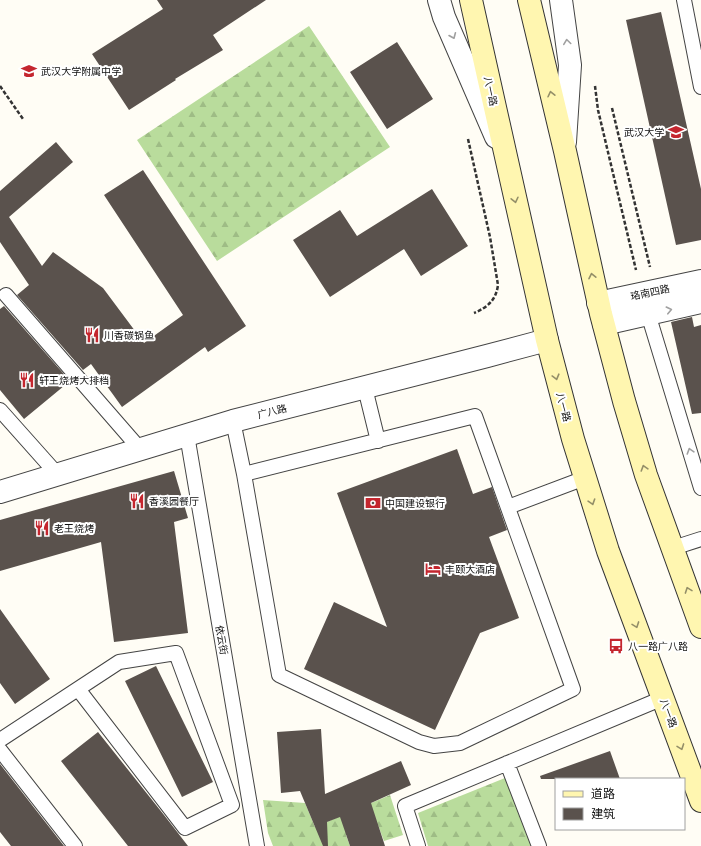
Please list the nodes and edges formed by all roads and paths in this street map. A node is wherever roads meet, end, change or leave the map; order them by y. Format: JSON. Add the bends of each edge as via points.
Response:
{"nodes":[{"id":1,"x":439,"y":0,"type":"edge"},
{"id":2,"x":471,"y":0,"type":"edge"},
{"id":3,"x":529,"y":0,"type":"edge"},
{"id":4,"x":561,"y":0,"type":"edge"},
{"id":5,"x":684,"y":0,"type":"edge"},
{"id":6,"x":0,"y":86,"type":"edge"},
{"id":7,"x":595,"y":86,"type":"dead end"},
{"id":8,"x":701,"y":87,"type":"edge"},
{"id":9,"x":612,"y":108,"type":"dead end"},
{"id":10,"x":22,"y":119,"type":"dead end"},
{"id":11,"x":466,"y":132,"type":"dead end"},
{"id":12,"x":565,"y":151,"type":"junction"},
{"id":13,"x":507,"y":162,"type":"junction"},
{"id":14,"x":651,"y":270,"type":"dead end"},
{"id":15,"x":701,"y":281,"type":"edge"},
{"id":16,"x":6,"y":295,"type":"dead end"},
{"id":17,"x":701,"y":302,"type":"edge"},
{"id":18,"x":598,"y":303,"type":"junction"},
{"id":19,"x":645,"y":304,"type":"junction"},
{"id":20,"x":474,"y":313,"type":"dead end"},
{"id":21,"x":604,"y":324,"type":"junction"},
{"id":22,"x":546,"y":340,"type":"junction"},
{"id":23,"x":365,"y":388,"type":"junction"},
{"id":24,"x":0,"y":410,"type":"edge"},
{"id":25,"x":233,"y":421,"type":"junction"},
{"id":26,"x":187,"y":435,"type":"junction"},
{"id":27,"x":378,"y":441,"type":"junction"},
{"id":28,"x":140,"y":449,"type":"junction"},
{"id":29,"x":57,"y":474,"type":"junction"},
{"id":30,"x":244,"y":474,"type":"junction"},
{"id":31,"x":585,"y":478,"type":"junction"},
{"id":32,"x":701,"y":488,"type":"edge"},
{"id":33,"x":0,"y":492,"type":"edge"},
{"id":34,"x":508,"y":507,"type":"junction"},
{"id":35,"x":701,"y":539,"type":"edge"},
{"id":36,"x":673,"y":548,"type":"junction"},
{"id":37,"x":701,"y":627,"type":"edge"},
{"id":38,"x":78,"y":689,"type":"junction"},
{"id":39,"x":663,"y":698,"type":"junction"},
{"id":40,"x":0,"y":740,"type":"edge"},
{"id":41,"x":0,"y":750,"type":"edge"},
{"id":42,"x":507,"y":763,"type":"junction"},
{"id":43,"x":701,"y":800,"type":"edge"},
{"id":44,"x":257,"y":843,"type":"edge"},
{"id":45,"x":75,"y":846,"type":"edge"},
{"id":46,"x":418,"y":846,"type":"edge"},
{"id":47,"x":539,"y":846,"type":"edge"}],
"edges":[{"from":1,"to":13,"type":"street","one_way":true},
{"from":2,"to":13,"type":"main road","name":"八一路"},
{"from":12,"to":3,"type":"main road","one_way":true},
{"from":12,"to":4,"type":"street","one_way":true,"via":[[570,65]]},
{"from":5,"to":8,"type":"lane"},
{"from":6,"to":10,"type":"path"},
{"from":7,"to":19,"type":"path","via":[[598,110]]},
{"from":9,"to":14,"type":"path"},
{"from":11,"to":20,"type":"path","via":[[498,285],[494,299],[485,308]]},
{"from":18,"to":12,"type":"main road","one_way":true},
{"from":13,"to":22,"type":"main road","name":"八一路","one_way":true},
{"from":15,"to":19,"type":"street","name":"珞南四路"},
{"from":16,"to":28,"type":"lane"},
{"from":19,"to":17,"type":"street","name":"珞南四路","one_way":true},
{"from":18,"to":19,"type":"street","name":"珞南四路"},
{"from":18,"to":21,"type":"main road"},
{"from":19,"to":21,"type":"street","name":"珞南四路"},
{"from":32,"to":19,"type":"lane","one_way":true},
{"from":36,"to":21,"type":"main road","one_way":true,"via":[[646,475]]},
{"from":22,"to":23,"type":"street","name":"广八路"},
{"from":22,"to":31,"type":"main road","name":"八一路","one_way":true},
{"from":23,"to":25,"type":"street","name":"广八路"},
{"from":23,"to":27,"type":"lane"},
{"from":24,"to":29,"type":"lane"},
{"from":25,"to":26,"type":"street","name":"广八路"},
{"from":25,"to":30,"type":"lane"},
{"from":26,"to":28,"type":"street","name":"广八路"},
{"from":26,"to":44,"type":"lane","name":"依云街"},
{"from":27,"to":30,"type":"lane"},
{"from":27,"to":34,"type":"lane","via":[[475,416]]},
{"from":28,"to":29,"type":"street","name":"广八路"},
{"from":29,"to":33,"type":"street","name":"广八路"},
{"from":30,"to":34,"type":"lane","via":[[279,675],[419,742],[434,746],[460,743],[573,688]]},
{"from":31,"to":34,"type":"lane"},
{"from":31,"to":39,"type":"main road","name":"八一路","one_way":true,"via":[[608,551]]},
{"from":35,"to":36,"type":"lane"},
{"from":37,"to":36,"type":"main road","one_way":true},
{"from":38,"to":38,"type":"lane","via":[[185,828],[232,805],[176,653],[119,662]]},
{"from":38,"to":40,"type":"lane"},
{"from":39,"to":42,"type":"lane"},
{"from":39,"to":43,"type":"main road","name":"八一路","one_way":true},
{"from":41,"to":45,"type":"lane"},
{"from":42,"to":46,"type":"lane","via":[[404,806]]},
{"from":42,"to":47,"type":"lane"}]}
